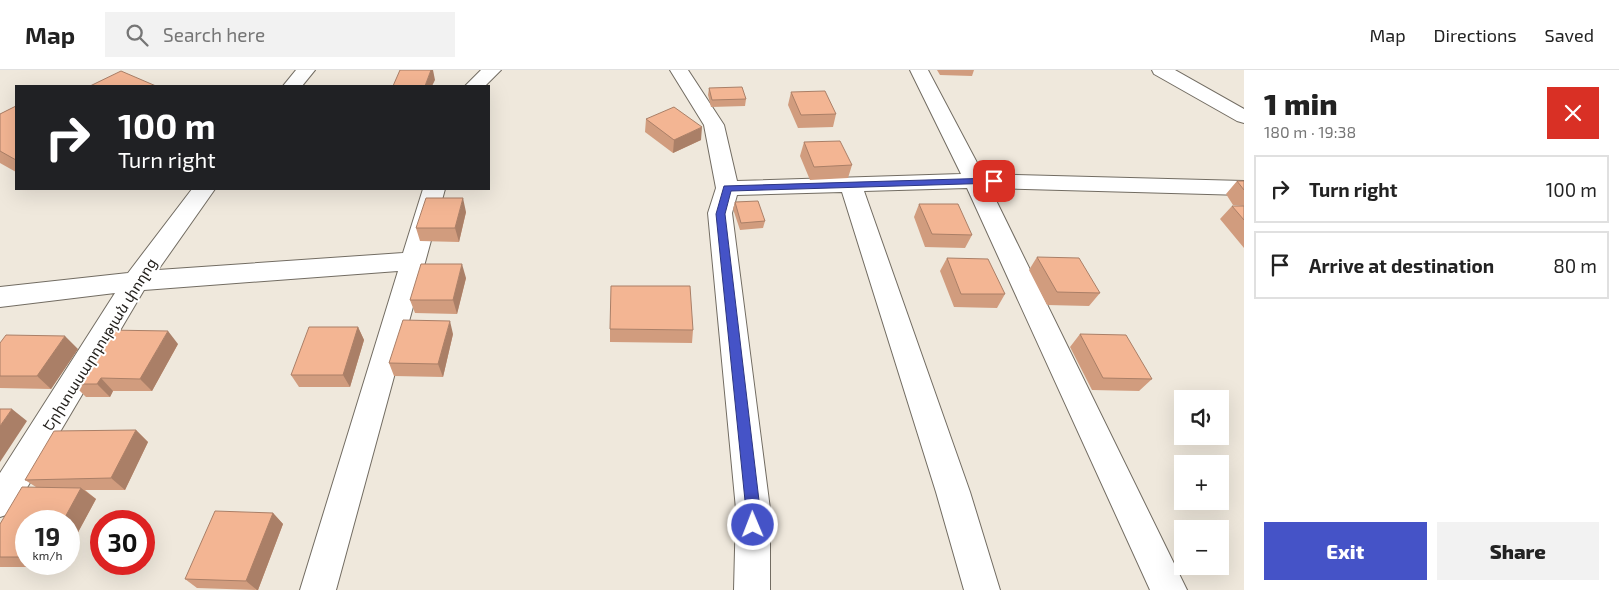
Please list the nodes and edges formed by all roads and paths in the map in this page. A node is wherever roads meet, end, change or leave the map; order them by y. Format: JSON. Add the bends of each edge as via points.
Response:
{"nodes":[{"id":1,"x":306,"y":70,"type":"edge"},
{"id":2,"x":492,"y":70,"type":"edge"},
{"id":3,"x":679,"y":70,"type":"edge"},
{"id":4,"x":919,"y":70,"type":"edge"},
{"id":5,"x":1161,"y":70,"type":"edge"},
{"id":6,"x":293,"y":85,"type":"edge"},
{"id":7,"x":475,"y":85,"type":"edge"},
{"id":8,"x":1244,"y":117,"type":"edge"},
{"id":9,"x":975,"y":181,"type":"junction"},
{"id":10,"x":851,"y":186,"type":"junction"},
{"id":11,"x":727,"y":188,"type":"junction"},
{"id":12,"x":1244,"y":188,"type":"edge"},
{"id":13,"x":203,"y":190,"type":"edge"},
{"id":14,"x":434,"y":190,"type":"edge"},
{"id":15,"x":412,"y":261,"type":"junction"},
{"id":16,"x":136,"y":281,"type":"junction"},
{"id":17,"x":0,"y":297,"type":"edge"},
{"id":18,"x":0,"y":502,"type":"edge"},
{"id":19,"x":318,"y":590,"type":"edge"},
{"id":20,"x":752,"y":590,"type":"edge"},
{"id":21,"x":982,"y":590,"type":"edge"},
{"id":22,"x":1169,"y":590,"type":"edge"}],
"edges":[{"from":1,"to":6,"type":"street"},
{"from":2,"to":7,"type":"street"},
{"from":3,"to":11,"type":"street","via":[[714,125]]},
{"from":4,"to":9,"type":"street"},
{"from":5,"to":8,"type":"street"},
{"from":9,"to":10,"type":"street"},
{"from":9,"to":12,"type":"street"},
{"from":9,"to":22,"type":"street"},
{"from":10,"to":11,"type":"street"},
{"from":10,"to":21,"type":"street","via":[[953,492]]},
{"from":11,"to":20,"type":"street","via":[[720,214],[753,509]]},
{"from":13,"to":16,"type":"street","name":"Երիտասարդության փողոց"},
{"from":14,"to":15,"type":"street"},
{"from":15,"to":16,"type":"street"},
{"from":15,"to":19,"type":"street"},
{"from":16,"to":17,"type":"street"},
{"from":16,"to":18,"type":"street","name":"Երիտասարդության փողոց"}]}
